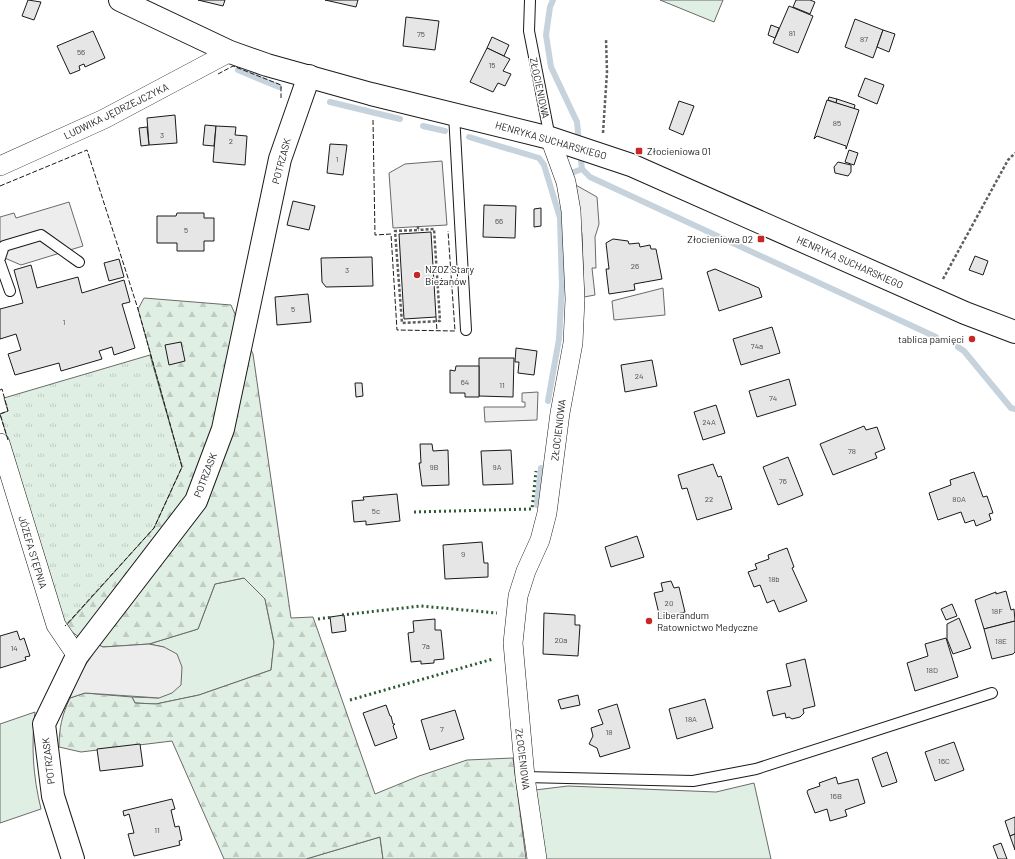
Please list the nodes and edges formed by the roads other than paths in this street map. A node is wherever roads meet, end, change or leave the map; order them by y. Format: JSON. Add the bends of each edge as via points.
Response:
{"nodes":[{"id":1,"x":120,"y":0,"type":"edge"},
{"id":2,"x":530,"y":0,"type":"edge"},
{"id":3,"x":230,"y":52,"type":"junction"},
{"id":4,"x":309,"y":76,"type":"junction"},
{"id":5,"x":454,"y":114,"type":"junction"},
{"id":6,"x":558,"y":140,"type":"junction"},
{"id":7,"x":0,"y":166,"type":"edge"},
{"id":8,"x":0,"y":258,"type":"edge"},
{"id":9,"x":79,"y":262,"type":"dead end"},
{"id":10,"x":0,"y":263,"type":"edge"},
{"id":11,"x":10,"y":291,"type":"dead end"},
{"id":12,"x":466,"y":330,"type":"dead end"},
{"id":13,"x":1015,"y":332,"type":"edge"},
{"id":14,"x":0,"y":443,"type":"edge"},
{"id":15,"x":77,"y":656,"type":"junction"},
{"id":16,"x":992,"y":694,"type":"dead end"},
{"id":17,"x":525,"y":777,"type":"junction"},
{"id":18,"x":73,"y":859,"type":"edge"},
{"id":19,"x":537,"y":859,"type":"edge"}],
"edges":[{"from":1,"to":3,"type":"street","name":"HENRYKA SUCHARSKIEGO"},
{"from":2,"to":6,"type":"lane","name":"ZŁOCIENIOWA","via":[[529,31]]},
{"from":3,"to":4,"type":"street","name":"HENRYKA SUCHARSKIEGO"},
{"from":3,"to":7,"type":"street","name":"LUDWIKA JĘDRZEJCZYKA","via":[[104,119]]},
{"from":4,"to":5,"type":"street","name":"HENRYKA SUCHARSKIEGO"},
{"from":4,"to":15,"type":"street","name":"POTRZASK","via":[[280,159],[223,429],[196,501]]},
{"from":5,"to":6,"type":"street","name":"HENRYKA SUCHARSKIEGO"},
{"from":5,"to":12,"type":"lane"},
{"from":6,"to":13,"type":"street","name":"HENRYKA SUCHARSKIEGO","via":[[598,153],[697,193],[932,299]]},
{"from":6,"to":17,"type":"street","name":"ZŁOCIENIOWA","via":[[571,211],[574,314],[572,349],[560,413],[549,505],[540,540],[521,583],[514,626],[513,643]]},
{"from":8,"to":9,"type":"lane","via":[[4,246],[41,235]]},
{"from":10,"to":11,"type":"lane"},
{"from":14,"to":15,"type":"street","name":"JÓZEFA STĘPNIA","via":[[56,625]]},
{"from":15,"to":18,"type":"street","name":"POTRZASK","via":[[44,724],[53,796]]},
{"from":16,"to":17,"type":"lane","via":[[756,769],[693,781]]},
{"from":17,"to":19,"type":"street","name":"ZŁOCIENIOWA"}]}
